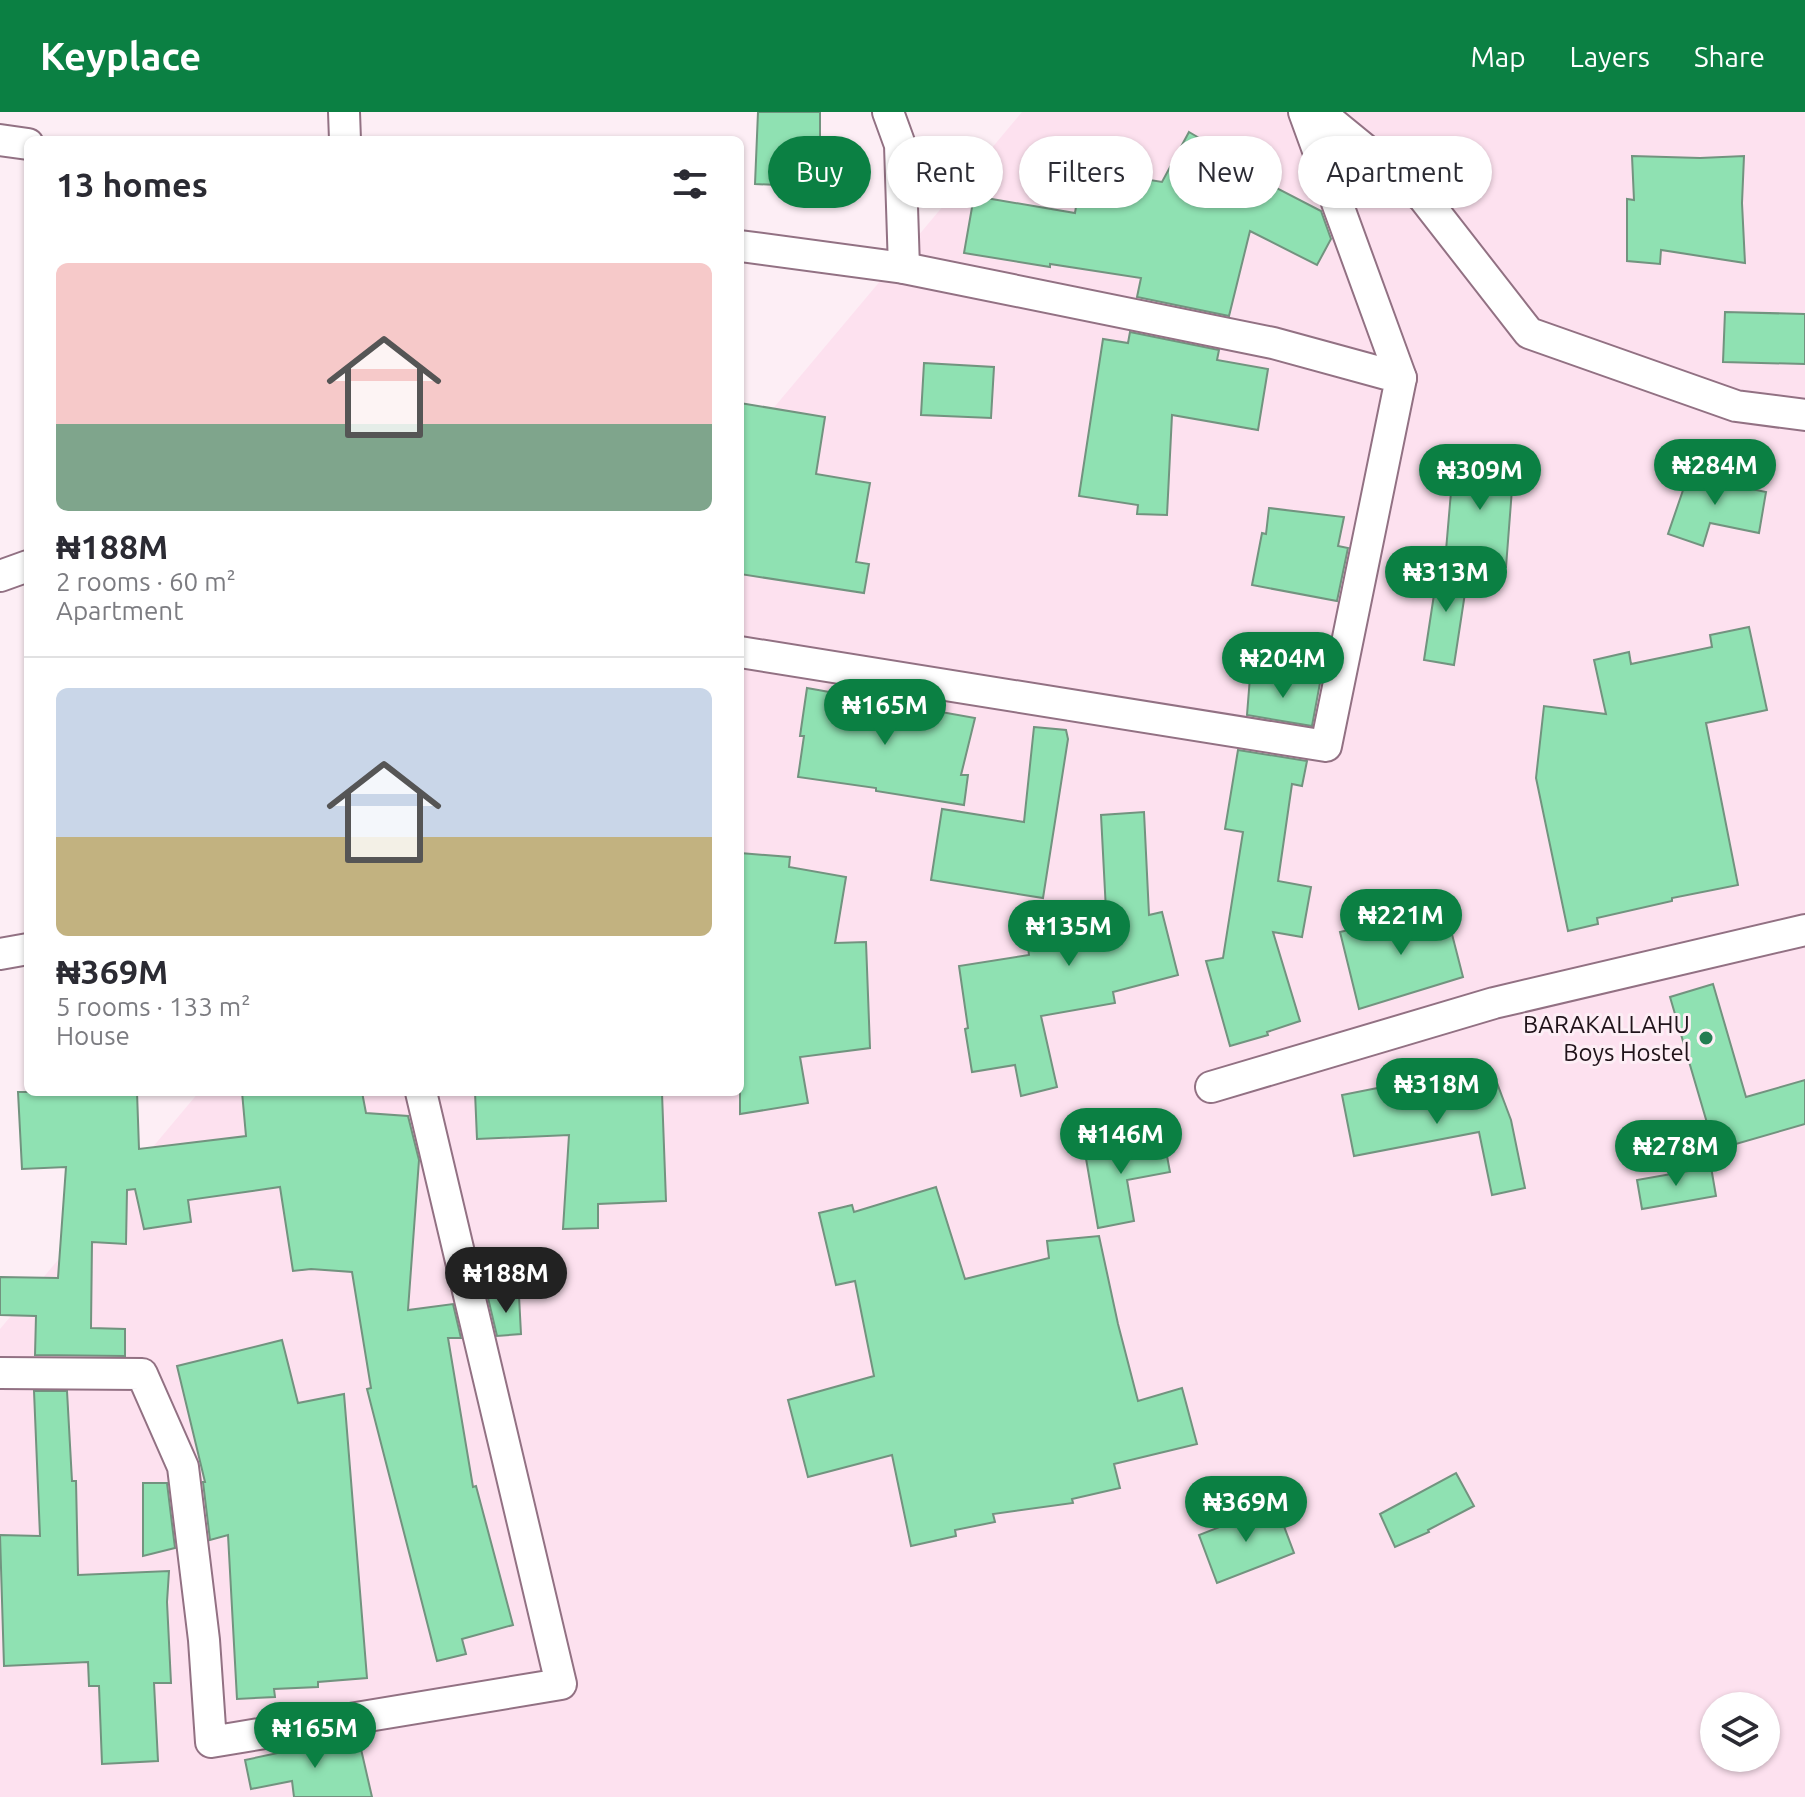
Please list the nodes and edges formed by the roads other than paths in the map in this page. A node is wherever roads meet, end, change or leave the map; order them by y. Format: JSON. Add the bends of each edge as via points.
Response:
{"nodes":[{"id":1,"x":344,"y":112,"type":"edge"},
{"id":2,"x":888,"y":112,"type":"edge"},
{"id":3,"x":1304,"y":112,"type":"edge"},
{"id":4,"x":1319,"y":112,"type":"edge"},
{"id":5,"x":345,"y":136,"type":"edge"},
{"id":6,"x":0,"y":140,"type":"edge"},
{"id":7,"x":24,"y":143,"type":"edge"},
{"id":8,"x":744,"y":247,"type":"edge"},
{"id":9,"x":904,"y":268,"type":"junction"},
{"id":10,"x":1401,"y":378,"type":"junction"},
{"id":11,"x":1805,"y":415,"type":"edge"},
{"id":12,"x":24,"y":567,"type":"edge"},
{"id":13,"x":0,"y":576,"type":"edge"},
{"id":14,"x":744,"y":653,"type":"edge"},
{"id":15,"x":1805,"y":930,"type":"edge"},
{"id":16,"x":24,"y":950,"type":"edge"},
{"id":17,"x":0,"y":954,"type":"edge"},
{"id":18,"x":1211,"y":1087,"type":"dead end"},
{"id":19,"x":422,"y":1096,"type":"edge"},
{"id":20,"x":0,"y":1373,"type":"edge"}],
"edges":[{"from":1,"to":5,"type":"street"},
{"from":2,"to":9,"type":"street","via":[[900,145]]},
{"from":3,"to":10,"type":"street"},
{"from":4,"to":11,"type":"street","via":[[1423,197],[1529,333],[1736,406]]},
{"from":6,"to":7,"type":"street"},
{"from":8,"to":9,"type":"street"},
{"from":9,"to":10,"type":"street","via":[[1273,343]]},
{"from":10,"to":14,"type":"street","via":[[1326,746]]},
{"from":12,"to":13,"type":"street"},
{"from":15,"to":18,"type":"street","via":[[1494,1003]]},
{"from":16,"to":17,"type":"street"},
{"from":19,"to":20,"type":"street","via":[[561,1684],[211,1742],[183,1467],[142,1374]]}]}
